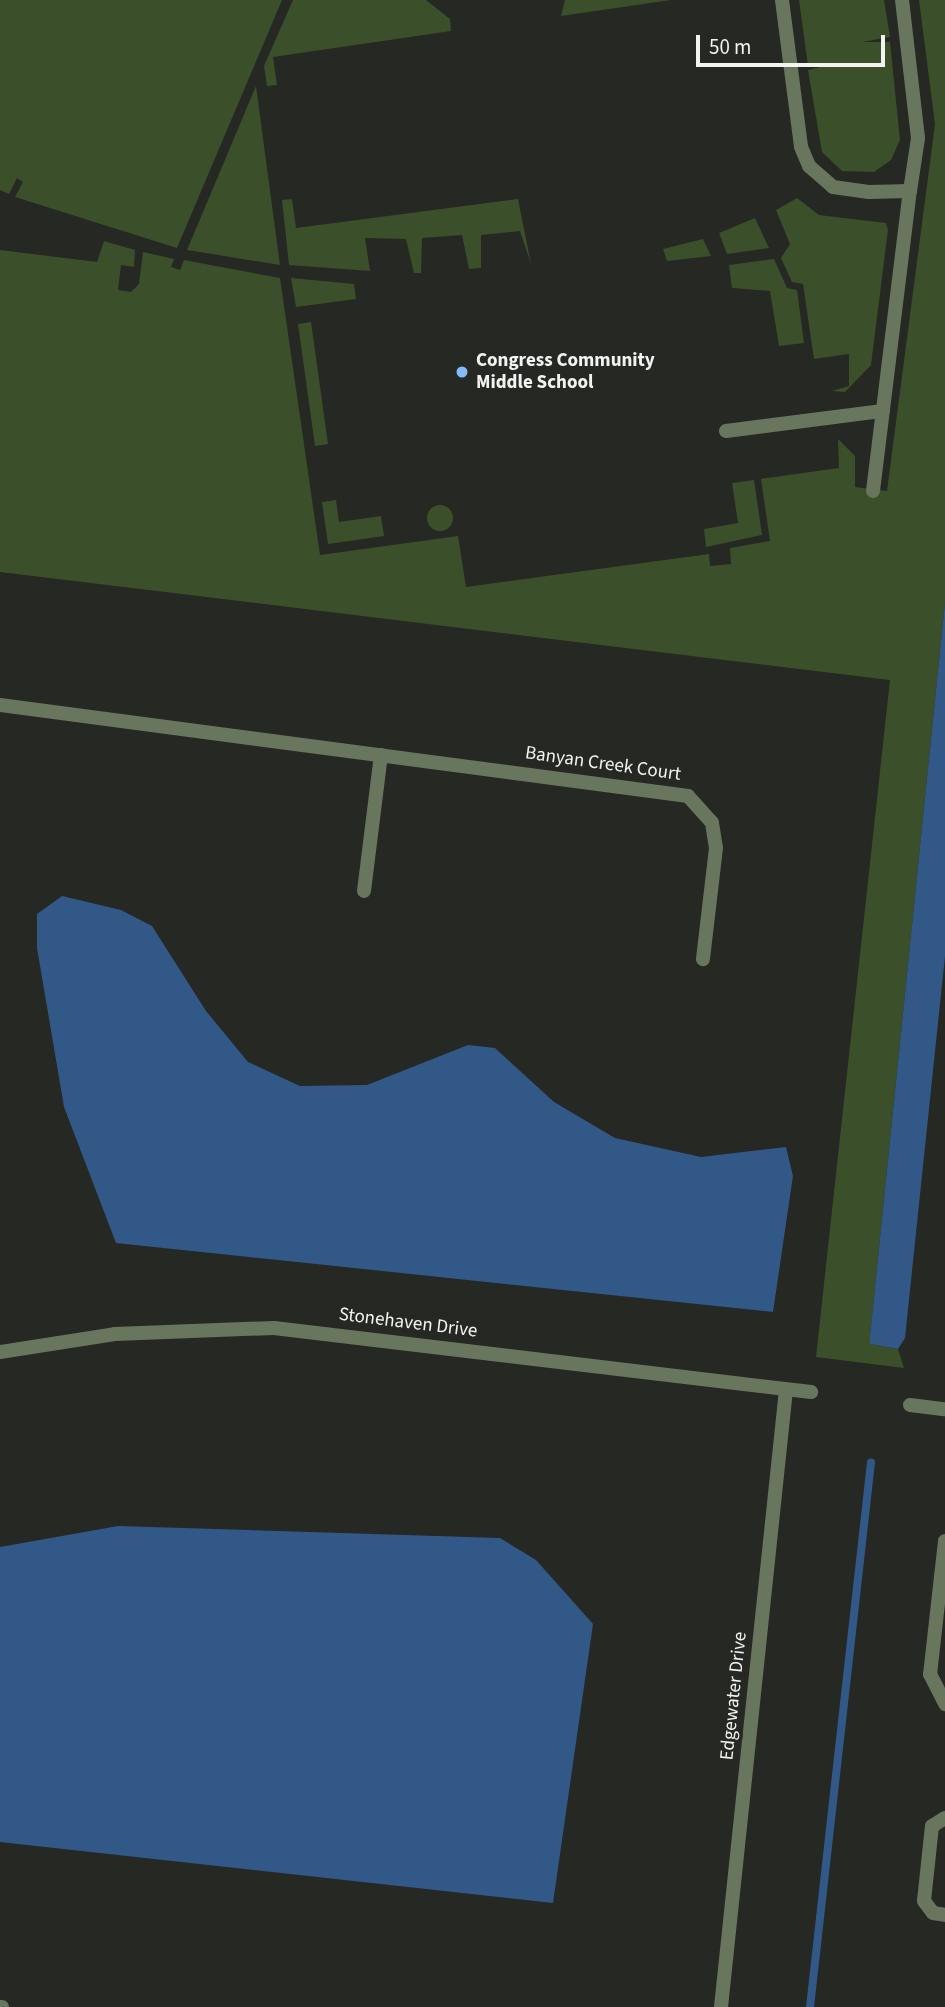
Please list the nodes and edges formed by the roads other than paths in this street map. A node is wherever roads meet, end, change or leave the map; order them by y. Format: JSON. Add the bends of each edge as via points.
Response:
{"nodes":[{"id":1,"x":782,"y":0,"type":"edge"},
{"id":2,"x":902,"y":0,"type":"edge"},
{"id":3,"x":910,"y":191,"type":"junction"},
{"id":4,"x":883,"y":411,"type":"junction"},
{"id":5,"x":726,"y":431,"type":"dead end"},
{"id":6,"x":873,"y":491,"type":"dead end"},
{"id":7,"x":0,"y":705,"type":"edge"},
{"id":8,"x":381,"y":755,"type":"junction"},
{"id":9,"x":364,"y":891,"type":"dead end"},
{"id":10,"x":703,"y":959,"type":"dead end"},
{"id":11,"x":0,"y":1352,"type":"edge"},
{"id":12,"x":786,"y":1390,"type":"junction"},
{"id":13,"x":811,"y":1392,"type":"dead end"},
{"id":14,"x":910,"y":1405,"type":"dead end"},
{"id":15,"x":945,"y":1409,"type":"edge"},
{"id":16,"x":945,"y":1542,"type":"edge"},
{"id":17,"x":945,"y":1704,"type":"edge"},
{"id":18,"x":945,"y":1818,"type":"edge"},
{"id":19,"x":945,"y":1914,"type":"edge"},
{"id":20,"x":721,"y":2007,"type":"edge"}],
"edges":[{"from":1,"to":3,"type":"street","via":[[809,166],[833,187]]},
{"from":2,"to":3,"type":"street","via":[[918,138]]},
{"from":3,"to":4,"type":"street"},
{"from":4,"to":5,"type":"street"},
{"from":4,"to":6,"type":"street"},
{"from":7,"to":8,"type":"street","name":"Banyan Creek Court"},
{"from":8,"to":9,"type":"street"},
{"from":8,"to":10,"type":"street","name":"Banyan Creek Court","via":[[688,796],[712,823],[716,848]]},
{"from":11,"to":12,"type":"street","name":"Stonehaven Drive","via":[[114,1334],[274,1328]]},
{"from":12,"to":13,"type":"street","name":"Stonehaven Drive"},
{"from":12,"to":20,"type":"street","name":"Edgewater Drive"},
{"from":14,"to":15,"type":"street"},
{"from":16,"to":17,"type":"street","via":[[930,1674]]},
{"from":18,"to":19,"type":"street","via":[[932,1826],[924,1901],[933,1913]]}]}
